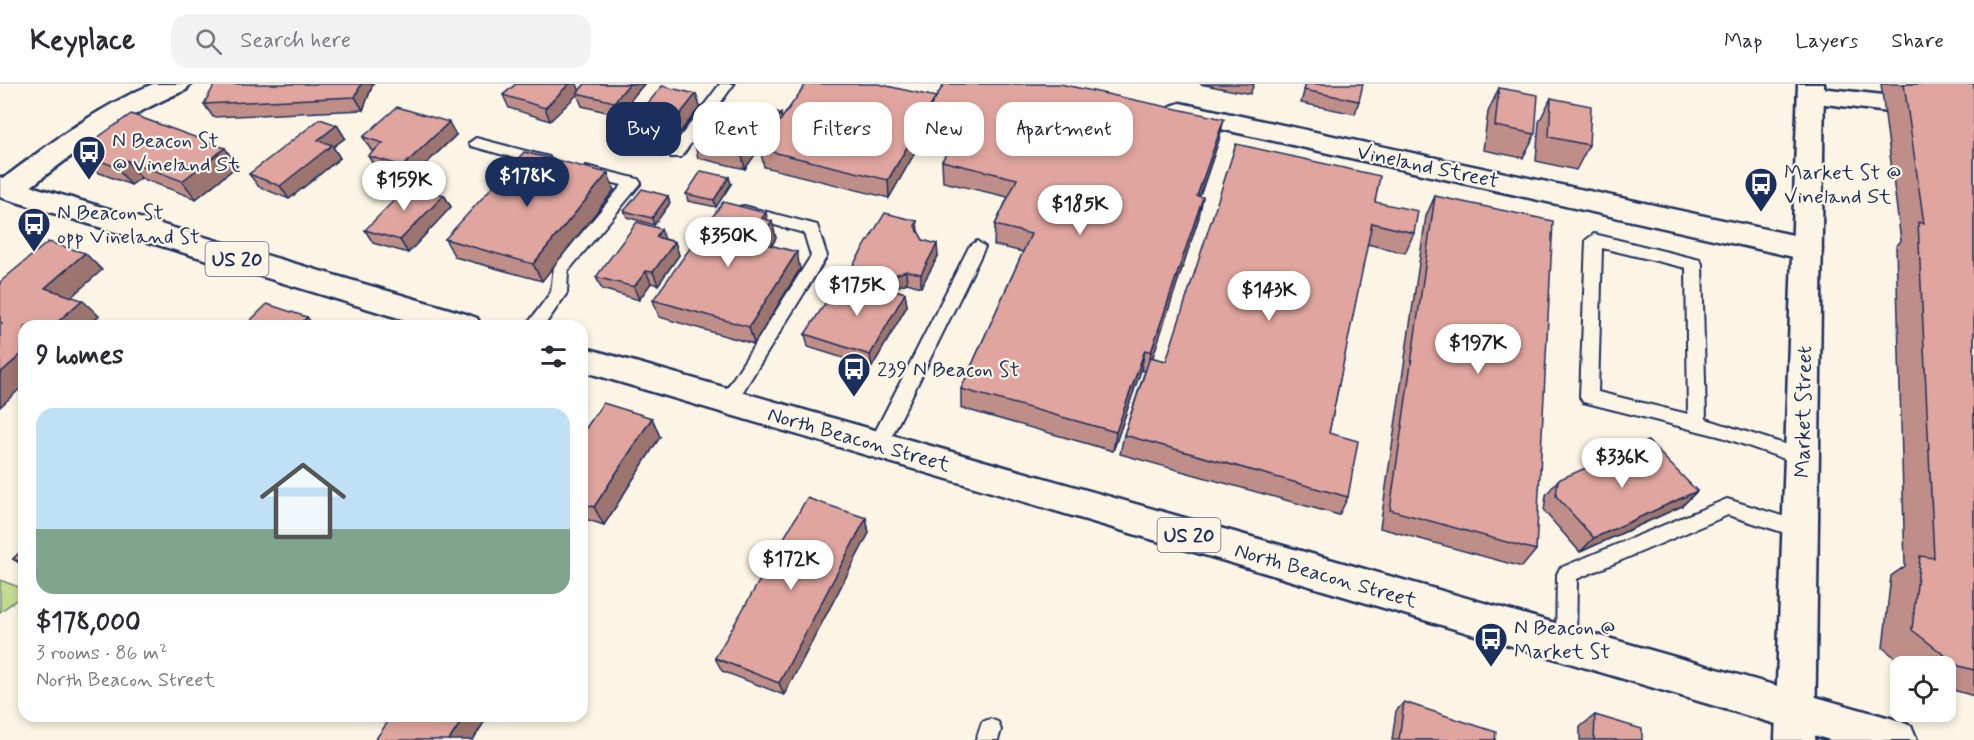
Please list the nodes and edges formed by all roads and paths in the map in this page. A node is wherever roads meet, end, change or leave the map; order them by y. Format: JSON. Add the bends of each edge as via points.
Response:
{"nodes":[{"id":1,"x":177,"y":84,"type":"edge"},
{"id":2,"x":727,"y":84,"type":"edge"},
{"id":3,"x":1811,"y":90,"type":"edge"},
{"id":4,"x":1152,"y":106,"type":"edge"},
{"id":5,"x":1974,"y":114,"type":"edge"},
{"id":6,"x":476,"y":143,"type":"dead end"},
{"id":7,"x":681,"y":146,"type":"edge"},
{"id":8,"x":3,"y":186,"type":"edge"},
{"id":9,"x":738,"y":209,"type":"edge"},
{"id":10,"x":977,"y":247,"type":"dead end"},
{"id":11,"x":1807,"y":249,"type":"junction"},
{"id":12,"x":446,"y":320,"type":"edge"},
{"id":13,"x":539,"y":320,"type":"edge"},
{"id":14,"x":588,"y":361,"type":"edge"},
{"id":15,"x":728,"y":401,"type":"junction"},
{"id":16,"x":1696,"y":423,"type":"junction"},
{"id":17,"x":878,"y":445,"type":"junction"},
{"id":18,"x":1802,"y":457,"type":"junction"},
{"id":19,"x":1801,"y":530,"type":"junction"},
{"id":20,"x":1566,"y":644,"type":"junction"},
{"id":21,"x":1796,"y":725,"type":"edge"},
{"id":22,"x":1897,"y":740,"type":"edge"}],
"edges":[{"from":1,"to":8,"type":"main road","via":[[98,122]]},
{"from":2,"to":7,"type":"lane"},
{"from":3,"to":5,"type":"main road"},
{"from":3,"to":11,"type":"main road","name":"Market Street"},
{"from":4,"to":11,"type":"main road","name":"Vineland Street"},
{"from":6,"to":13,"type":"lane","via":[[633,183],[560,270],[559,293]]},
{"from":8,"to":12,"type":"main road","number":"US 20"},
{"from":9,"to":15,"type":"lane","via":[[811,229],[819,256]]},
{"from":10,"to":17,"type":"lane"},
{"from":11,"to":18,"type":"main road","name":"Market Street"},
{"from":14,"to":15,"type":"main road","name":"North Beacon Street","number":"US 20"},
{"from":15,"to":17,"type":"main road","name":"North Beacon Street","number":"US 20"},
{"from":16,"to":16,"type":"lane","via":[[1694,264],[1594,240],[1589,397]]},
{"from":16,"to":18,"type":"lane"},
{"from":17,"to":20,"type":"main road","name":"North Beacon Street","number":"US 20"},
{"from":18,"to":19,"type":"main road","name":"Market Street"},
{"from":19,"to":20,"type":"lane","via":[[1727,507],[1567,574]]},
{"from":19,"to":21,"type":"main road","name":"Market Street"},
{"from":20,"to":21,"type":"main road","name":"North Beacon Street","number":"US 20"},
{"from":21,"to":22,"type":"main road","name":"North Beacon Street","number":"US 20"}]}
